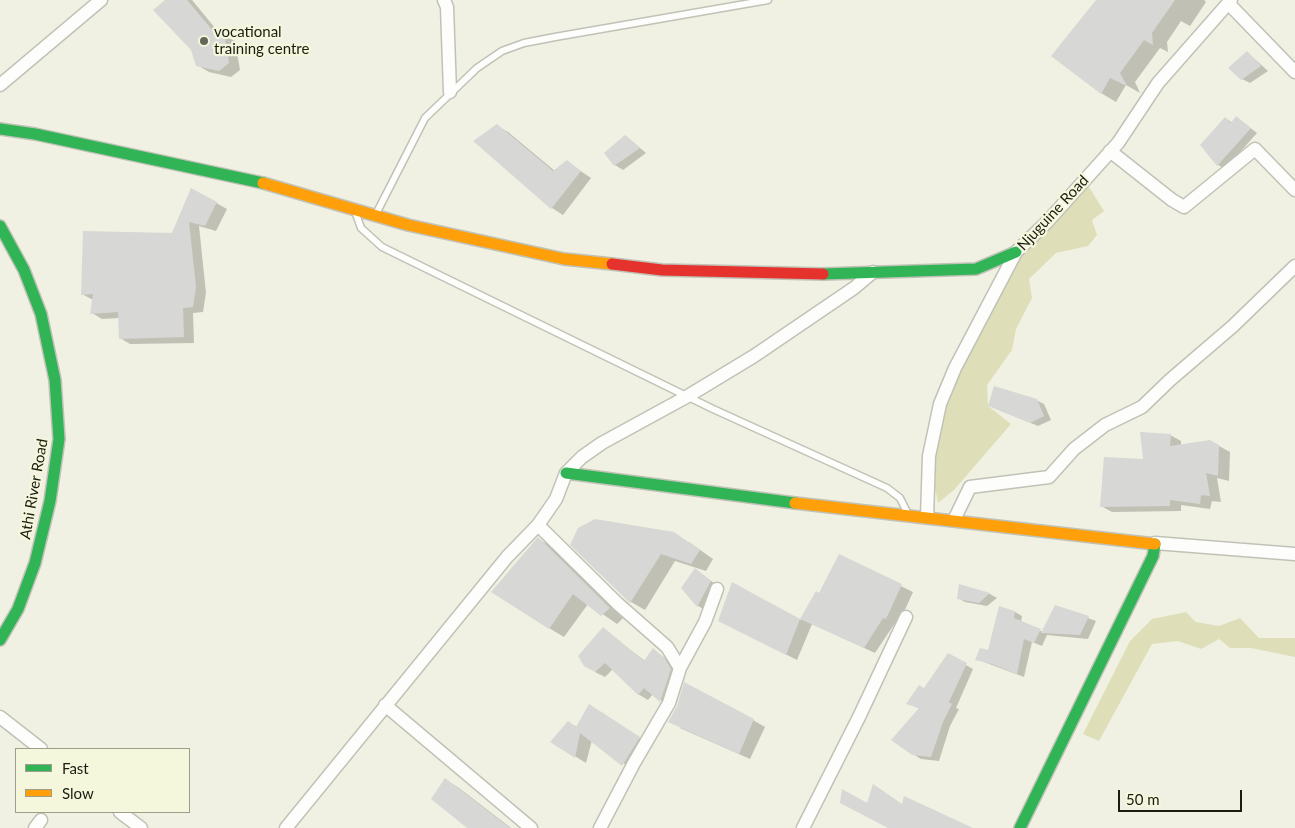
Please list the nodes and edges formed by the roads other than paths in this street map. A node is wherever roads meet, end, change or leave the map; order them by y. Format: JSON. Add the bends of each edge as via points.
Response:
{"nodes":[{"id":1,"x":101,"y":0,"type":"edge"},
{"id":2,"x":444,"y":0,"type":"edge"},
{"id":3,"x":768,"y":0,"type":"edge"},
{"id":4,"x":1230,"y":2,"type":"edge"},
{"id":5,"x":1295,"y":72,"type":"edge"},
{"id":6,"x":0,"y":85,"type":"edge"},
{"id":7,"x":450,"y":92,"type":"junction"},
{"id":8,"x":0,"y":129,"type":"edge"},
{"id":9,"x":1110,"y":151,"type":"junction"},
{"id":10,"x":1295,"y":190,"type":"edge"},
{"id":11,"x":355,"y":210,"type":"junction"},
{"id":12,"x":375,"y":216,"type":"junction"},
{"id":13,"x":0,"y":226,"type":"edge"},
{"id":14,"x":1016,"y":252,"type":"junction"},
{"id":15,"x":1295,"y":266,"type":"edge"},
{"id":16,"x":873,"y":272,"type":"junction"},
{"id":17,"x":688,"y":396,"type":"junction"},
{"id":18,"x":566,"y":473,"type":"junction"},
{"id":19,"x":908,"y":515,"type":"junction"},
{"id":20,"x":927,"y":517,"type":"junction"},
{"id":21,"x":954,"y":520,"type":"junction"},
{"id":22,"x":538,"y":525,"type":"junction"},
{"id":23,"x":1155,"y":543,"type":"junction"},
{"id":24,"x":1295,"y":554,"type":"edge"},
{"id":25,"x":717,"y":589,"type":"dead end"},
{"id":26,"x":906,"y":617,"type":"dead end"},
{"id":27,"x":0,"y":640,"type":"edge"},
{"id":28,"x":680,"y":668,"type":"junction"},
{"id":29,"x":385,"y":705,"type":"junction"},
{"id":30,"x":0,"y":717,"type":"edge"},
{"id":31,"x":40,"y":748,"type":"edge"},
{"id":32,"x":121,"y":813,"type":"edge"},
{"id":33,"x":806,"y":826,"type":"edge"},
{"id":34,"x":141,"y":828,"type":"edge"},
{"id":35,"x":286,"y":828,"type":"edge"},
{"id":36,"x":531,"y":828,"type":"edge"},
{"id":37,"x":600,"y":828,"type":"edge"},
{"id":38,"x":1020,"y":828,"type":"edge"}],
"edges":[{"from":1,"to":6,"type":"street"},
{"from":2,"to":7,"type":"street","via":[[447,7]]},
{"from":3,"to":7,"type":"lane","via":[[524,43],[502,51]]},
{"from":4,"to":5,"type":"street"},
{"from":4,"to":9,"type":"street","name":"Njuguine Road","via":[[1158,83]]},
{"from":7,"to":12,"type":"lane","via":[[425,118]]},
{"from":8,"to":11,"type":"street","via":[[259,182]]},
{"from":9,"to":10,"type":"street","via":[[1184,206],[1254,149]]},
{"from":9,"to":14,"type":"street","name":"Njuguine Road"},
{"from":11,"to":12,"type":"street"},
{"from":11,"to":17,"type":"lane","via":[[361,228],[382,247]]},
{"from":12,"to":16,"type":"street","via":[[564,259],[662,270],[816,274]]},
{"from":13,"to":27,"type":"street","name":"Athi River Road","via":[[24,270],[41,314],[55,380],[59,439],[50,500],[35,563],[18,609]]},
{"from":14,"to":16,"type":"street","via":[[976,269]]},
{"from":14,"to":20,"type":"street","name":"Njuguine Road","via":[[955,368],[940,404],[929,456]]},
{"from":15,"to":21,"type":"street","via":[[1142,407],[1105,425],[1074,449],[1049,477],[970,487]]},
{"from":16,"to":17,"type":"street","via":[[812,318]]},
{"from":17,"to":18,"type":"street","via":[[602,443]]},
{"from":17,"to":19,"type":"lane","via":[[887,488],[900,498]]},
{"from":18,"to":19,"type":"street","via":[[730,496]]},
{"from":18,"to":22,"type":"street","via":[[556,499]]},
{"from":19,"to":20,"type":"street"},
{"from":20,"to":21,"type":"street"},
{"from":21,"to":23,"type":"street"},
{"from":22,"to":28,"type":"street","via":[[667,647]]},
{"from":22,"to":29,"type":"street","via":[[507,557]]},
{"from":23,"to":24,"type":"street"},
{"from":23,"to":38,"type":"street","via":[[1153,556]]},
{"from":25,"to":28,"type":"street","via":[[705,622]]},
{"from":26,"to":33,"type":"street"},
{"from":28,"to":37,"type":"street","via":[[666,710]]},
{"from":29,"to":35,"type":"street"},
{"from":29,"to":36,"type":"street"},
{"from":30,"to":31,"type":"street"},
{"from":32,"to":34,"type":"street"}]}
